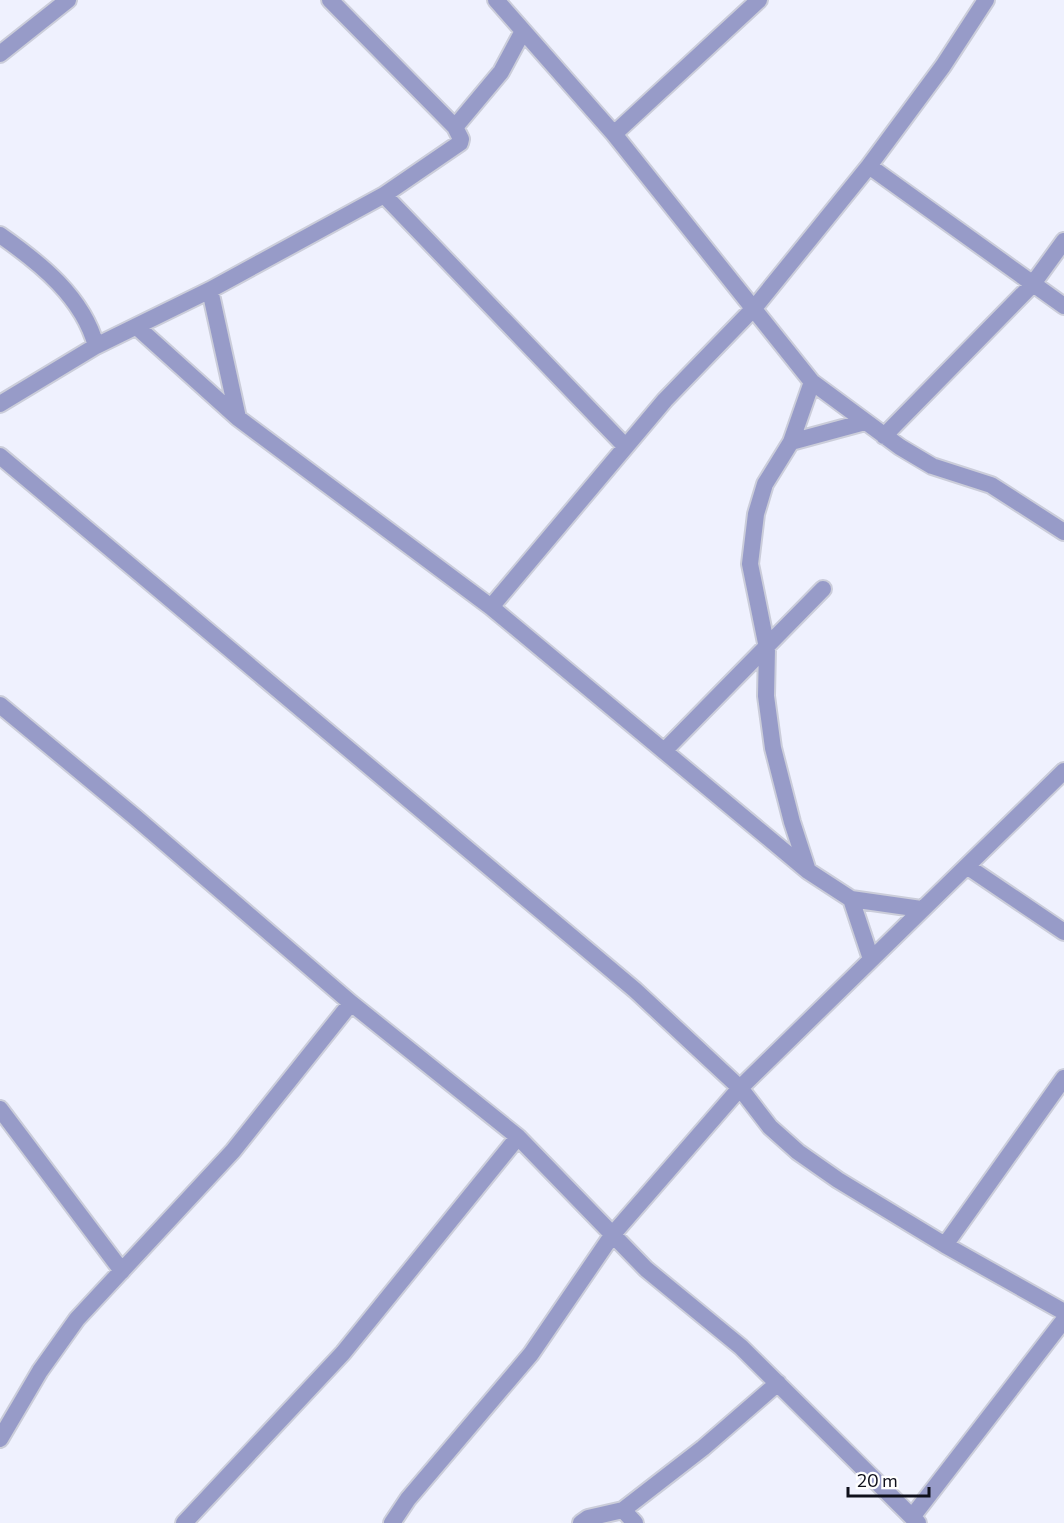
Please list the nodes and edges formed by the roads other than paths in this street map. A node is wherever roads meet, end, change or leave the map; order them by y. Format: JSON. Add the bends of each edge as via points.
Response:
{"nodes":[{"id":1,"x":68,"y":0,"type":"edge"},
{"id":2,"x":330,"y":0,"type":"edge"},
{"id":3,"x":496,"y":0,"type":"edge"},
{"id":4,"x":759,"y":0,"type":"edge"},
{"id":5,"x":987,"y":0,"type":"edge"},
{"id":6,"x":523,"y":31,"type":"junction"},
{"id":7,"x":0,"y":54,"type":"edge"},
{"id":8,"x":454,"y":127,"type":"junction"},
{"id":9,"x":615,"y":134,"type":"junction"},
{"id":10,"x":869,"y":166,"type":"junction"},
{"id":11,"x":384,"y":195,"type":"junction"},
{"id":12,"x":0,"y":236,"type":"edge"},
{"id":13,"x":1064,"y":241,"type":"edge"},
{"id":14,"x":1032,"y":285,"type":"junction"},
{"id":15,"x":210,"y":290,"type":"junction"},
{"id":16,"x":1064,"y":306,"type":"edge"},
{"id":17,"x":755,"y":307,"type":"junction"},
{"id":18,"x":136,"y":327,"type":"junction"},
{"id":19,"x":96,"y":346,"type":"junction"},
{"id":20,"x":813,"y":382,"type":"junction"},
{"id":21,"x":0,"y":404,"type":"edge"},
{"id":22,"x":238,"y":418,"type":"junction"},
{"id":23,"x":865,"y":422,"type":"junction"},
{"id":24,"x":884,"y":436,"type":"junction"},
{"id":25,"x":791,"y":442,"type":"junction"},
{"id":26,"x":625,"y":446,"type":"junction"},
{"id":27,"x":0,"y":456,"type":"edge"},
{"id":28,"x":1064,"y":532,"type":"edge"},
{"id":29,"x":823,"y":589,"type":"dead end"},
{"id":30,"x":490,"y":607,"type":"junction"},
{"id":31,"x":767,"y":648,"type":"junction"},
{"id":32,"x":0,"y":705,"type":"edge"},
{"id":33,"x":665,"y":750,"type":"junction"},
{"id":34,"x":1064,"y":771,"type":"edge"},
{"id":35,"x":968,"y":867,"type":"junction"},
{"id":36,"x":808,"y":871,"type":"junction"},
{"id":37,"x":851,"y":899,"type":"junction"},
{"id":38,"x":921,"y":909,"type":"junction"},
{"id":39,"x":1064,"y":932,"type":"edge"},
{"id":40,"x":871,"y":959,"type":"junction"},
{"id":41,"x":351,"y":1004,"type":"junction"},
{"id":42,"x":1064,"y":1078,"type":"edge"},
{"id":43,"x":740,"y":1088,"type":"junction"},
{"id":44,"x":0,"y":1109,"type":"edge"},
{"id":45,"x":518,"y":1137,"type":"junction"},
{"id":46,"x":613,"y":1234,"type":"junction"},
{"id":47,"x":945,"y":1245,"type":"junction"},
{"id":48,"x":122,"y":1271,"type":"junction"},
{"id":49,"x":1064,"y":1312,"type":"edge"},
{"id":50,"x":1064,"y":1320,"type":"edge"},
{"id":51,"x":778,"y":1383,"type":"junction"},
{"id":52,"x":0,"y":1440,"type":"edge"},
{"id":53,"x":623,"y":1510,"type":"junction"},
{"id":54,"x":915,"y":1520,"type":"edge"},
{"id":55,"x":184,"y":1523,"type":"edge"},
{"id":56,"x":392,"y":1523,"type":"edge"},
{"id":57,"x":581,"y":1523,"type":"edge"},
{"id":58,"x":634,"y":1523,"type":"edge"}],
"edges":[{"from":1,"to":7,"type":"street"},
{"from":2,"to":8,"type":"street"},
{"from":3,"to":6,"type":"street"},
{"from":4,"to":9,"type":"street"},
{"from":5,"to":10,"type":"street","via":[[944,66]]},
{"from":6,"to":8,"type":"street","via":[[501,72]]},
{"from":6,"to":9,"type":"street"},
{"from":8,"to":11,"type":"street","via":[[461,139],[455,149]]},
{"from":9,"to":17,"type":"street"},
{"from":10,"to":14,"type":"street"},
{"from":10,"to":17,"type":"street"},
{"from":11,"to":15,"type":"street"},
{"from":11,"to":26,"type":"street"},
{"from":12,"to":19,"type":"street","via":[[37,264],[76,302],[91,325]]},
{"from":13,"to":14,"type":"street"},
{"from":14,"to":16,"type":"street"},
{"from":14,"to":24,"type":"street"},
{"from":15,"to":18,"type":"street"},
{"from":15,"to":22,"type":"street"},
{"from":17,"to":20,"type":"street"},
{"from":17,"to":26,"type":"street"},
{"from":18,"to":19,"type":"street"},
{"from":18,"to":22,"type":"street"},
{"from":19,"to":21,"type":"street"},
{"from":20,"to":23,"type":"street"},
{"from":20,"to":25,"type":"street"},
{"from":22,"to":30,"type":"street"},
{"from":23,"to":24,"type":"street"},
{"from":23,"to":25,"type":"street"},
{"from":24,"to":28,"type":"street","via":[[932,466],[991,485]]},
{"from":25,"to":31,"type":"street","via":[[765,484],[756,514],[750,564]]},
{"from":26,"to":30,"type":"street"},
{"from":27,"to":43,"type":"street","via":[[635,990]]},
{"from":29,"to":31,"type":"street"},
{"from":30,"to":33,"type":"street"},
{"from":31,"to":33,"type":"street"},
{"from":31,"to":36,"type":"street","via":[[766,696],[773,748]]},
{"from":32,"to":41,"type":"street"},
{"from":33,"to":36,"type":"street"},
{"from":34,"to":35,"type":"street"},
{"from":35,"to":38,"type":"street"},
{"from":35,"to":39,"type":"street"},
{"from":36,"to":37,"type":"street"},
{"from":37,"to":38,"type":"street"},
{"from":37,"to":40,"type":"street"},
{"from":38,"to":40,"type":"street"},
{"from":40,"to":43,"type":"street"},
{"from":41,"to":45,"type":"street"},
{"from":41,"to":48,"type":"street","via":[[233,1151]]},
{"from":42,"to":47,"type":"street"},
{"from":43,"to":46,"type":"street"},
{"from":43,"to":47,"type":"street","via":[[770,1127],[798,1152]]},
{"from":44,"to":48,"type":"street"},
{"from":45,"to":46,"type":"street"},
{"from":45,"to":55,"type":"street","via":[[343,1353]]},
{"from":46,"to":51,"type":"street","via":[[646,1269],[741,1347]]},
{"from":46,"to":56,"type":"street","via":[[531,1354]]},
{"from":47,"to":49,"type":"street"},
{"from":48,"to":52,"type":"street","via":[[62,1339]]},
{"from":50,"to":54,"type":"street"},
{"from":51,"to":53,"type":"street"},
{"from":51,"to":54,"type":"street"},
{"from":53,"to":57,"type":"street"},
{"from":53,"to":58,"type":"street"}]}
